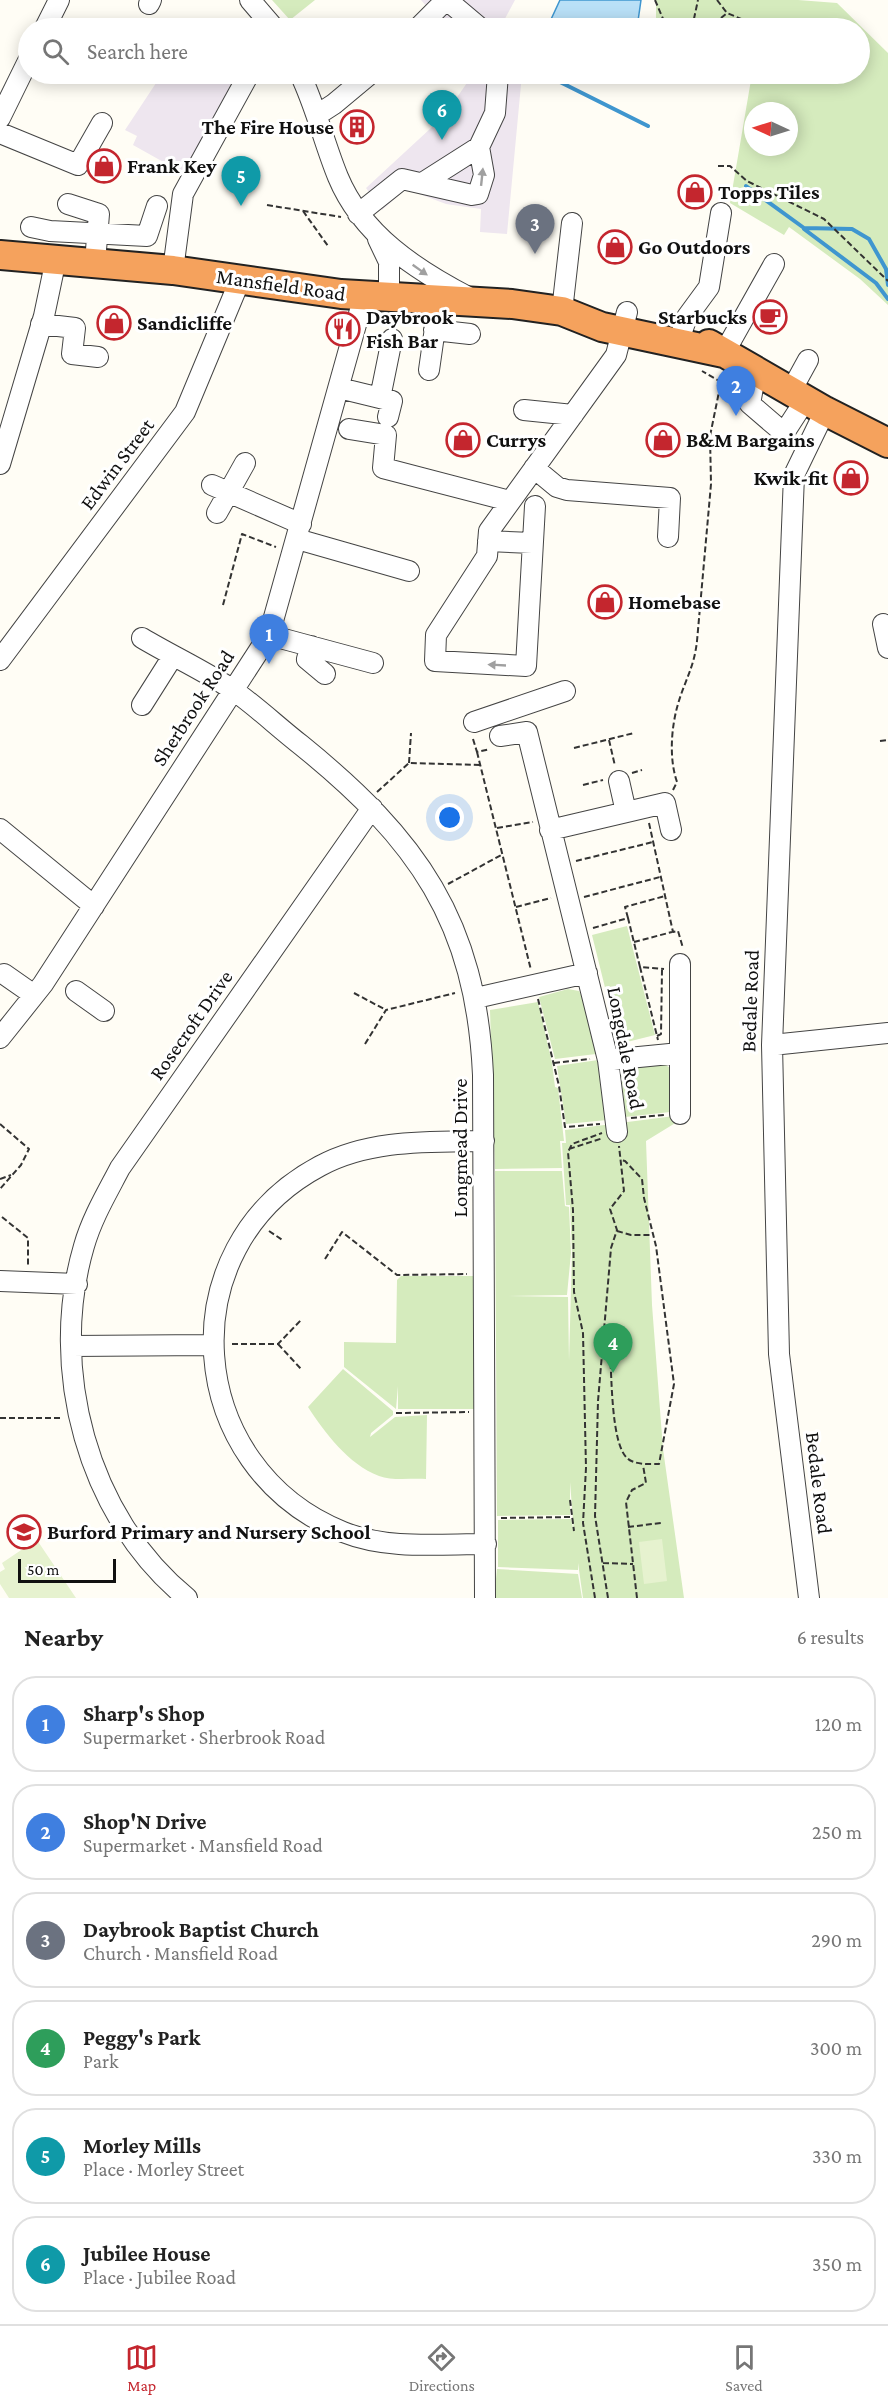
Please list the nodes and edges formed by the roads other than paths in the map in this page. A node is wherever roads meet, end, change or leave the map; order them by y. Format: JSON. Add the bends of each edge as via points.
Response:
{"nodes":[{"id":1,"x":59,"y":0,"type":"edge"},
{"id":2,"x":446,"y":0,"type":"edge"},
{"id":3,"x":256,"y":2,"type":"edge"},
{"id":4,"x":50,"y":18,"type":"edge"},
{"id":5,"x":267,"y":18,"type":"edge"},
{"id":6,"x":429,"y":18,"type":"edge"},
{"id":7,"x":468,"y":18,"type":"edge"},
{"id":8,"x":18,"y":81,"type":"edge"},
{"id":9,"x":245,"y":84,"type":"edge"},
{"id":10,"x":304,"y":84,"type":"edge"},
{"id":11,"x":359,"y":84,"type":"edge"},
{"id":12,"x":497,"y":84,"type":"edge"},
{"id":13,"x":317,"y":114,"type":"junction"},
{"id":14,"x":0,"y":118,"type":"edge"},
{"id":15,"x":102,"y":123,"type":"dead end"},
{"id":16,"x":0,"y":133,"type":"edge"},
{"id":17,"x":479,"y":147,"type":"junction"},
{"id":18,"x":424,"y":182,"type":"junction"},
{"id":19,"x":68,"y":204,"type":"dead end"},
{"id":20,"x":157,"y":206,"type":"dead end"},
{"id":21,"x":721,"y":213,"type":"dead end"},
{"id":22,"x":358,"y":214,"type":"junction"},
{"id":23,"x":572,"y":223,"type":"dead end"},
{"id":24,"x":31,"y":227,"type":"dead end"},
{"id":25,"x":50,"y":231,"type":"junction"},
{"id":26,"x":375,"y":232,"type":"junction"},
{"id":27,"x":97,"y":233,"type":"junction"},
{"id":28,"x":0,"y":255,"type":"edge"},
{"id":29,"x":52,"y":259,"type":"junction"},
{"id":30,"x":95,"y":262,"type":"junction"},
{"id":31,"x":774,"y":264,"type":"dead end"},
{"id":32,"x":173,"y":270,"type":"junction"},
{"id":33,"x":240,"y":280,"type":"junction"},
{"id":34,"x":376,"y":296,"type":"junction"},
{"id":35,"x":439,"y":300,"type":"junction"},
{"id":36,"x":477,"y":302,"type":"junction"},
{"id":37,"x":562,"y":311,"type":"junction"},
{"id":38,"x":625,"y":322,"type":"junction"},
{"id":39,"x":41,"y":324,"type":"junction"},
{"id":40,"x":434,"y":330,"type":"junction"},
{"id":41,"x":470,"y":334,"type":"dead end"},
{"id":42,"x":681,"y":335,"type":"junction"},
{"id":43,"x":392,"y":339,"type":"dead end"},
{"id":44,"x":724,"y":353,"type":"junction"},
{"id":45,"x":98,"y":357,"type":"dead end"},
{"id":46,"x":808,"y":360,"type":"dead end"},
{"id":47,"x":429,"y":370,"type":"dead end"},
{"id":48,"x":756,"y":371,"type":"junction"},
{"id":49,"x":339,"y":388,"type":"junction"},
{"id":50,"x":380,"y":398,"type":"junction"},
{"id":51,"x":807,"y":400,"type":"junction"},
{"id":52,"x":524,"y":410,"type":"dead end"},
{"id":53,"x":573,"y":415,"type":"junction"},
{"id":54,"x":388,"y":417,"type":"dead end"},
{"id":55,"x":349,"y":429,"type":"dead end"},
{"id":56,"x":888,"y":443,"type":"edge"},
{"id":57,"x":245,"y":463,"type":"dead end"},
{"id":58,"x":0,"y":464,"type":"edge"},
{"id":59,"x":534,"y":468,"type":"junction"},
{"id":60,"x":220,"y":488,"type":"junction"},
{"id":61,"x":510,"y":501,"type":"junction"},
{"id":62,"x":535,"y":506,"type":"dead end"},
{"id":63,"x":217,"y":513,"type":"dead end"},
{"id":64,"x":668,"y":537,"type":"dead end"},
{"id":65,"x":297,"y":539,"type":"junction"},
{"id":66,"x":488,"y":541,"type":"junction"},
{"id":67,"x":532,"y":543,"type":"junction"},
{"id":68,"x":409,"y":571,"type":"dead end"},
{"id":69,"x":883,"y":624,"type":"dead end"},
{"id":70,"x":7,"y":635,"type":"edge"},
{"id":71,"x":269,"y":635,"type":"junction"},
{"id":72,"x":142,"y":638,"type":"dead end"},
{"id":73,"x":311,"y":646,"type":"junction"},
{"id":74,"x":888,"y":648,"type":"edge"},
{"id":75,"x":173,"y":656,"type":"junction"},
{"id":76,"x":0,"y":660,"type":"edge"},
{"id":77,"x":373,"y":663,"type":"dead end"},
{"id":78,"x":325,"y":674,"type":"dead end"},
{"id":79,"x":233,"y":690,"type":"junction"},
{"id":80,"x":565,"y":691,"type":"dead end"},
{"id":81,"x":142,"y":705,"type":"dead end"},
{"id":82,"x":520,"y":706,"type":"junction"},
{"id":83,"x":474,"y":722,"type":"dead end"},
{"id":84,"x":527,"y":732,"type":"junction"},
{"id":85,"x":500,"y":736,"type":"dead end"},
{"id":86,"x":619,"y":781,"type":"road end"},
{"id":87,"x":370,"y":805,"type":"junction"},
{"id":88,"x":626,"y":812,"type":"junction"},
{"id":89,"x":549,"y":824,"type":"junction"},
{"id":90,"x":0,"y":829,"type":"edge"},
{"id":91,"x":671,"y":830,"type":"dead end"},
{"id":92,"x":94,"y":906,"type":"junction"},
{"id":93,"x":671,"y":967,"type":"road end"},
{"id":94,"x":587,"y":973,"type":"junction"},
{"id":95,"x":4,"y":974,"type":"dead end"},
{"id":96,"x":63,"y":983,"type":"junction"},
{"id":97,"x":474,"y":993,"type":"junction"},
{"id":98,"x":34,"y":995,"type":"junction"},
{"id":99,"x":104,"y":1011,"type":"dead end"},
{"id":100,"x":888,"y":1033,"type":"edge"},
{"id":101,"x":0,"y":1038,"type":"edge"},
{"id":102,"x":772,"y":1045,"type":"junction"},
{"id":103,"x":666,"y":1047,"type":"junction"},
{"id":104,"x":608,"y":1058,"type":"junction"},
{"id":105,"x":680,"y":1114,"type":"road end"},
{"id":106,"x":612,"y":1128,"type":"road end"},
{"id":107,"x":484,"y":1141,"type":"junction"},
{"id":108,"x":0,"y":1281,"type":"edge"},
{"id":109,"x":77,"y":1284,"type":"junction"},
{"id":110,"x":212,"y":1345,"type":"junction"},
{"id":111,"x":71,"y":1346,"type":"junction"},
{"id":112,"x":486,"y":1544,"type":"junction"},
{"id":113,"x":187,"y":1598,"type":"edge"},
{"id":114,"x":484,"y":1598,"type":"edge"},
{"id":115,"x":809,"y":1598,"type":"edge"}],
"edges":[{"from":1,"to":4,"type":"street"},
{"from":2,"to":6,"type":"street"},
{"from":2,"to":7,"type":"street"},
{"from":3,"to":5,"type":"street"},
{"from":8,"to":14,"type":"street"},
{"from":9,"to":32,"type":"street","via":[[234,112],[180,204]]},
{"from":10,"to":13,"type":"street"},
{"from":11,"to":13,"type":"street"},
{"from":12,"to":17,"type":"street","via":[[495,113]]},
{"from":13,"to":22,"type":"street","via":[[338,177]]},
{"from":15,"to":16,"type":"street","via":[[78,165]]},
{"from":17,"to":18,"type":"street"},
{"from":18,"to":17,"type":"street","one_way":true,"via":[[478,194],[484,175]]},
{"from":18,"to":22,"type":"street","via":[[402,179]]},
{"from":19,"to":27,"type":"street","via":[[99,214]]},
{"from":20,"to":27,"type":"street","via":[[147,236]]},
{"from":21,"to":42,"type":"street","via":[[709,287],[687,317]]},
{"from":22,"to":26,"type":"street"},
{"from":23,"to":37,"type":"street"},
{"from":24,"to":25,"type":"street"},
{"from":25,"to":27,"type":"street"},
{"from":25,"to":29,"type":"street"},
{"from":26,"to":34,"type":"street","name":"Sherbrook Road","via":[[389,262]]},
{"from":26,"to":36,"type":"street","one_way":true,"via":[[432,278]]},
{"from":27,"to":30,"type":"street"},
{"from":28,"to":29,"type":"highway","name":"Mansfield Road"},
{"from":29,"to":30,"type":"highway","name":"Mansfield Road"},
{"from":29,"to":39,"type":"street"},
{"from":30,"to":32,"type":"highway","name":"Mansfield Road"},
{"from":31,"to":44,"type":"street"},
{"from":32,"to":33,"type":"highway","name":"Mansfield Road"},
{"from":33,"to":34,"type":"highway","name":"Mansfield Road"},
{"from":33,"to":70,"type":"street","name":"Edwin Street","via":[[185,412]]},
{"from":34,"to":35,"type":"highway","name":"Mansfield Road"},
{"from":34,"to":49,"type":"street","name":"Sherbrook Road"},
{"from":35,"to":36,"type":"highway","name":"Mansfield Road"},
{"from":35,"to":40,"type":"street"},
{"from":36,"to":37,"type":"highway","name":"Mansfield Road"},
{"from":37,"to":38,"type":"highway","name":"Mansfield Road","via":[[602,327]]},
{"from":38,"to":42,"type":"highway","name":"Mansfield Road"},
{"from":38,"to":53,"type":"street","via":[[616,355]]},
{"from":39,"to":45,"type":"street","via":[[75,328],[72,354]]},
{"from":39,"to":58,"type":"street"},
{"from":40,"to":41,"type":"street"},
{"from":40,"to":47,"type":"street"},
{"from":42,"to":44,"type":"highway","name":"Mansfield Road"},
{"from":43,"to":50,"type":"street"},
{"from":44,"to":48,"type":"highway","name":"Mansfield Road"},
{"from":46,"to":51,"type":"street"},
{"from":48,"to":51,"type":"highway","name":"Mansfield Road"},
{"from":48,"to":51,"type":"street","via":[[750,404],[784,433]]},
{"from":49,"to":50,"type":"street"},
{"from":49,"to":65,"type":"street","name":"Sherbrook Road"},
{"from":50,"to":54,"type":"street","via":[[392,401]]},
{"from":51,"to":56,"type":"highway","name":"Mansfield Road"},
{"from":51,"to":102,"type":"street","name":"Bedale Road","via":[[794,475]]},
{"from":52,"to":53,"type":"street"},
{"from":53,"to":59,"type":"street"},
{"from":55,"to":61,"type":"street","via":[[386,435],[382,468]]},
{"from":57,"to":60,"type":"street"},
{"from":59,"to":61,"type":"street"},
{"from":59,"to":64,"type":"street","via":[[557,487],[567,490],[670,498]]},
{"from":60,"to":63,"type":"street"},
{"from":60,"to":65,"type":"street"},
{"from":61,"to":66,"type":"street","via":[[489,531]]},
{"from":62,"to":67,"type":"street"},
{"from":65,"to":68,"type":"street"},
{"from":65,"to":71,"type":"street","name":"Sherbrook Road"},
{"from":66,"to":67,"type":"street"},
{"from":67,"to":66,"type":"street","one_way":true,"via":[[525,666],[435,661],[436,635],[487,556]]},
{"from":69,"to":74,"type":"street"},
{"from":70,"to":76,"type":"street","name":"Edwin Street"},
{"from":71,"to":73,"type":"street"},
{"from":71,"to":79,"type":"street","name":"Sherbrook Road"},
{"from":72,"to":75,"type":"street","name":"Longmead Drive"},
{"from":73,"to":77,"type":"street"},
{"from":73,"to":78,"type":"street","via":[[307,659]]},
{"from":75,"to":79,"type":"street","name":"Longmead Drive"},
{"from":75,"to":81,"type":"street"},
{"from":79,"to":87,"type":"street","name":"Longmead Drive"},
{"from":79,"to":92,"type":"street","name":"Sherbrook Road"},
{"from":80,"to":82,"type":"street"},
{"from":82,"to":83,"type":"street"},
{"from":82,"to":84,"type":"street","name":"Longdale Road"},
{"from":84,"to":85,"type":"street"},
{"from":84,"to":89,"type":"street","name":"Longdale Road"},
{"from":86,"to":88,"type":"street"},
{"from":87,"to":97,"type":"street","name":"Longmead Drive","via":[[415,856],[436,891],[462,950]]},
{"from":87,"to":109,"type":"street","name":"Rosecroft Drive","via":[[120,1168],[84,1246]]},
{"from":88,"to":89,"type":"street"},
{"from":88,"to":91,"type":"street","via":[[665,804]]},
{"from":89,"to":94,"type":"street","name":"Longdale Road"},
{"from":90,"to":92,"type":"street"},
{"from":92,"to":96,"type":"street","name":"Sherbrook Road"},
{"from":93,"to":103,"type":"street"},
{"from":94,"to":97,"type":"street","name":"Longdale Road","via":[[535,986]]},
{"from":94,"to":104,"type":"street","name":"Longdale Road"},
{"from":95,"to":98,"type":"street"},
{"from":96,"to":98,"type":"street","name":"Sherbrook Road"},
{"from":96,"to":99,"type":"street"},
{"from":97,"to":107,"type":"street","name":"Longmead Drive","via":[[482,1038]]},
{"from":98,"to":101,"type":"street","name":"Sherbrook Road"},
{"from":100,"to":102,"type":"street"},
{"from":102,"to":115,"type":"street","name":"Bedale Road","via":[[779,1354]]},
{"from":103,"to":104,"type":"street"},
{"from":103,"to":105,"type":"street"},
{"from":104,"to":106,"type":"street","name":"Longdale Road"},
{"from":107,"to":110,"type":"street","via":[[366,1148],[321,1165],[302,1177],[267,1206],[235,1250],[217,1304]]},
{"from":107,"to":112,"type":"street","name":"Longmead Drive"},
{"from":108,"to":109,"type":"street"},
{"from":109,"to":111,"type":"street","name":"Rosecroft Drive"},
{"from":110,"to":111,"type":"street"},
{"from":110,"to":112,"type":"street","via":[[217,1388],[231,1424],[251,1462],[279,1493],[314,1518],[372,1541]]},
{"from":111,"to":113,"type":"street","name":"Rosecroft Drive","via":[[79,1417],[109,1500],[138,1547]]},
{"from":112,"to":114,"type":"street","name":"Longmead Drive"}]}
